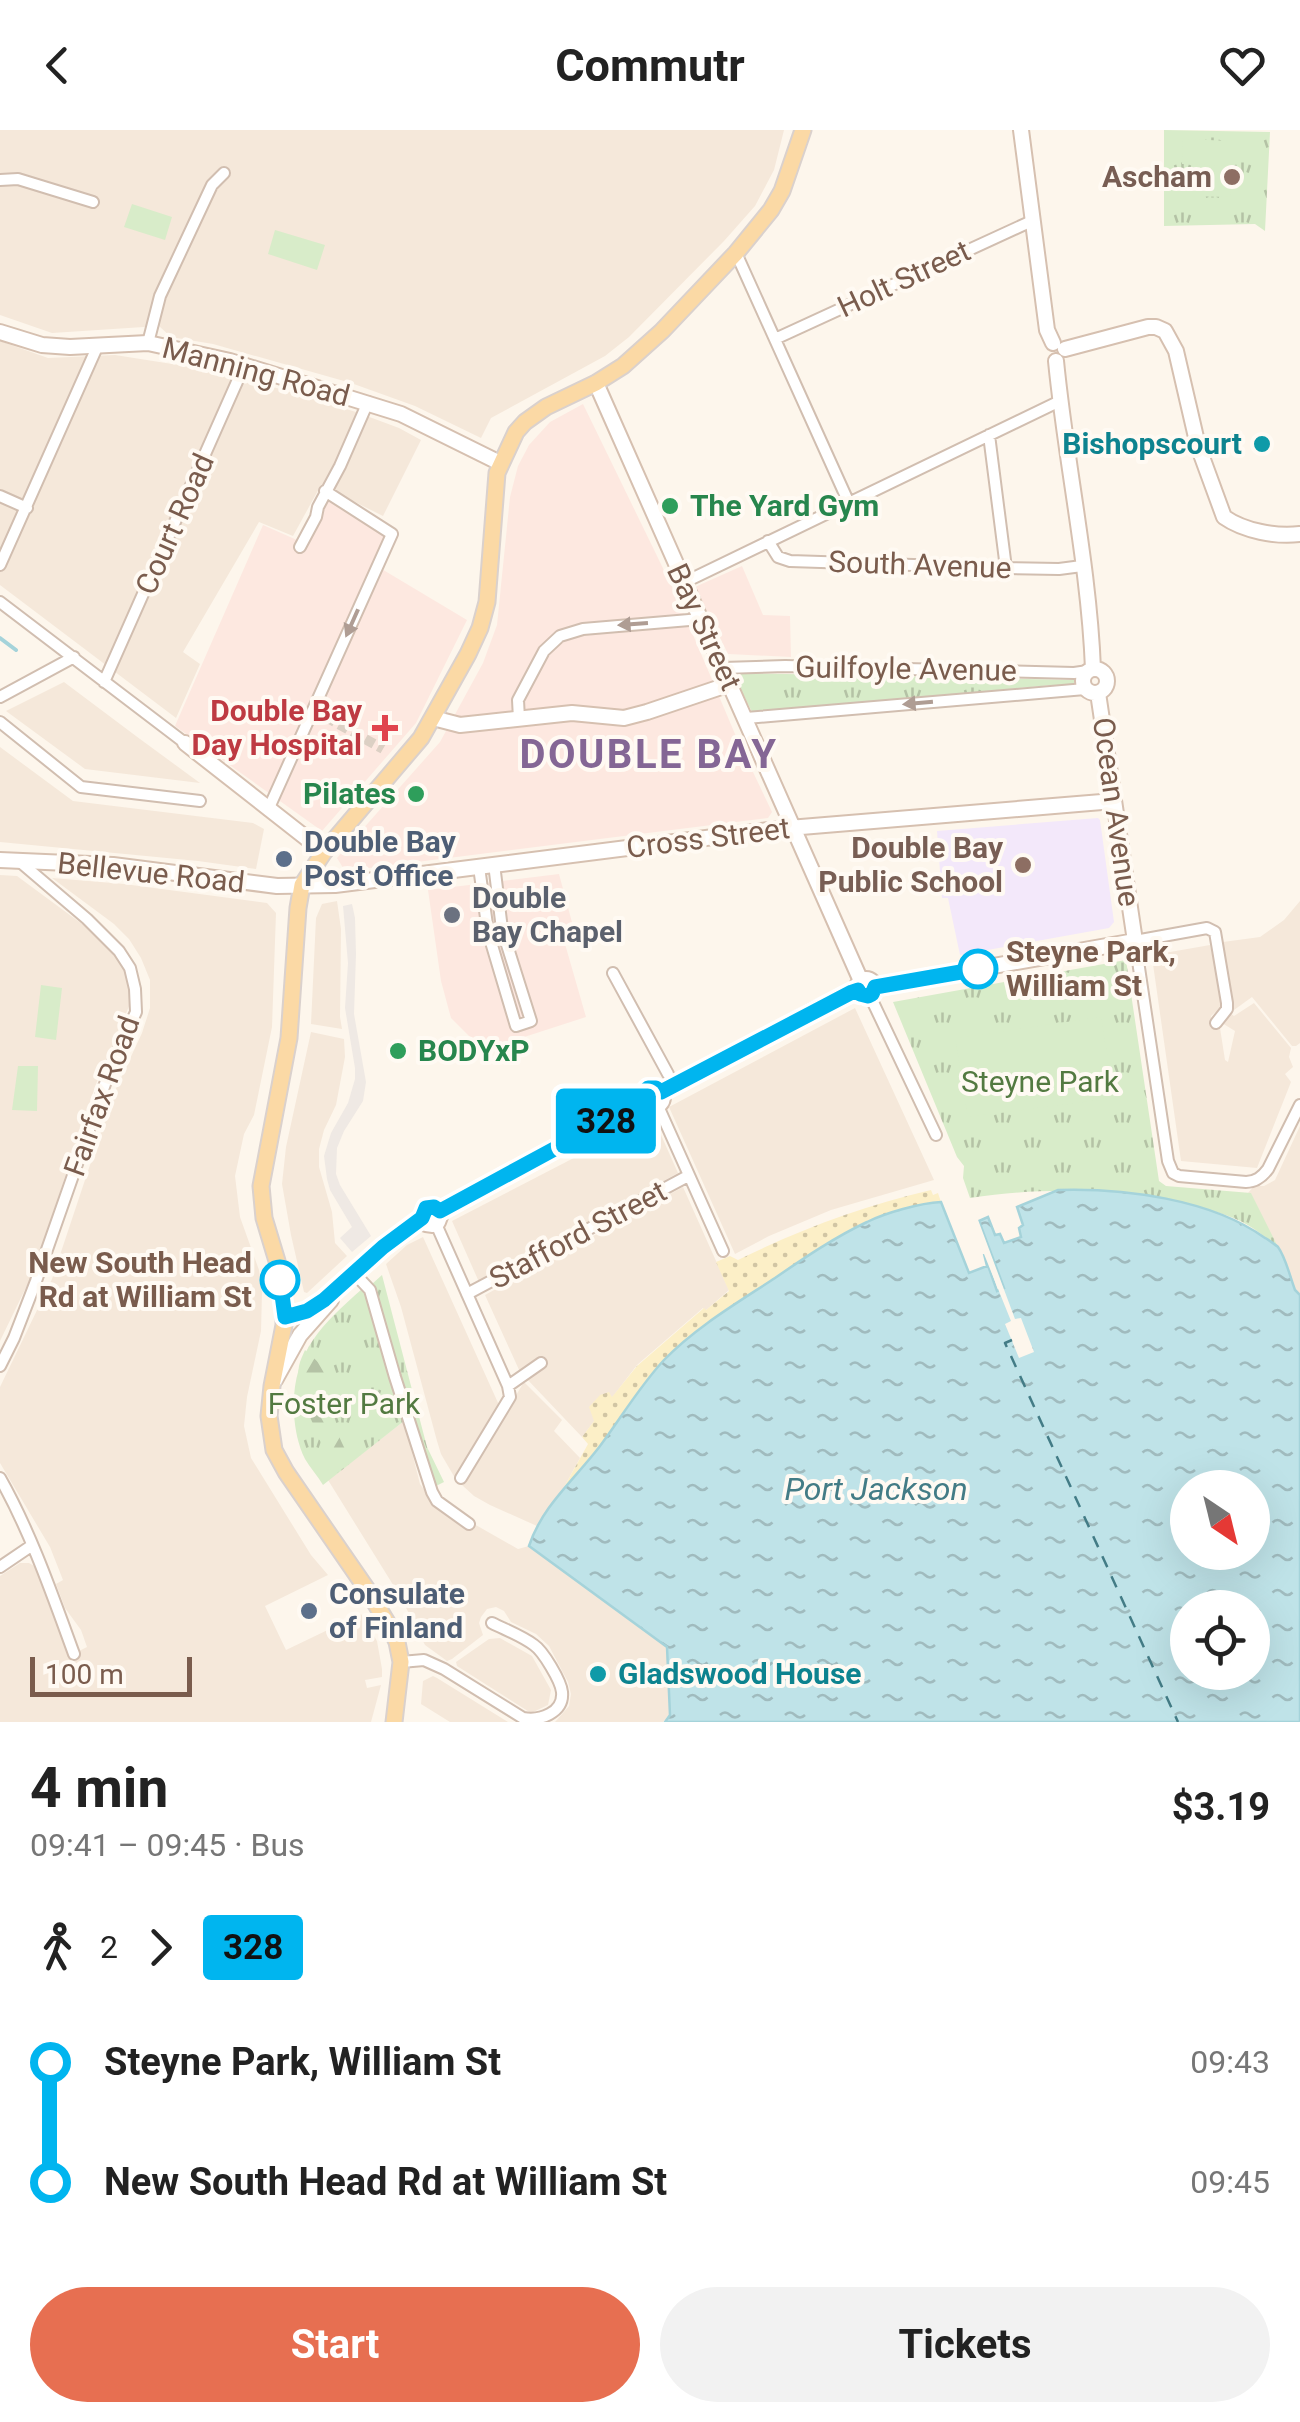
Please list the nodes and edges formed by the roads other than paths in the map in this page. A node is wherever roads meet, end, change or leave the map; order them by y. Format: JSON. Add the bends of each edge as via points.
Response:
{"nodes":[{"id":1,"x":803,"y":130,"type":"edge"},
{"id":2,"x":1021,"y":130,"type":"edge"},
{"id":3,"x":224,"y":173,"type":"dead end"},
{"id":4,"x":0,"y":180,"type":"edge"},
{"id":5,"x":93,"y":202,"type":"dead end"},
{"id":6,"x":1034,"y":220,"type":"junction"},
{"id":7,"x":736,"y":253,"type":"junction"},
{"id":8,"x":0,"y":332,"type":"edge"},
{"id":9,"x":775,"y":339,"type":"junction"},
{"id":10,"x":148,"y":343,"type":"junction"},
{"id":11,"x":98,"y":345,"type":"junction"},
{"id":12,"x":1058,"y":351,"type":"junction"},
{"id":13,"x":244,"y":366,"type":"junction"},
{"id":14,"x":596,"y":383,"type":"junction"},
{"id":15,"x":1060,"y":401,"type":"junction"},
{"id":16,"x":368,"y":402,"type":"junction"},
{"id":17,"x":989,"y":435,"type":"junction"},
{"id":18,"x":500,"y":463,"type":"junction"},
{"id":19,"x":326,"y":490,"type":"junction"},
{"id":20,"x":0,"y":496,"type":"edge"},
{"id":21,"x":848,"y":501,"type":"junction"},
{"id":22,"x":27,"y":508,"type":"junction"},
{"id":23,"x":1300,"y":534,"type":"edge"},
{"id":24,"x":768,"y":541,"type":"junction"},
{"id":25,"x":300,"y":548,"type":"dead end"},
{"id":26,"x":0,"y":564,"type":"edge"},
{"id":27,"x":1082,"y":566,"type":"junction"},
{"id":28,"x":1006,"y":568,"type":"junction"},
{"id":29,"x":683,"y":583,"type":"junction"},
{"id":30,"x":0,"y":602,"type":"edge"},
{"id":31,"x":700,"y":620,"type":"junction"},
{"id":32,"x":74,"y":657,"type":"junction"},
{"id":33,"x":723,"y":668,"type":"junction"},
{"id":34,"x":1091,"y":670,"type":"junction"},
{"id":35,"x":104,"y":682,"type":"junction"},
{"id":36,"x":730,"y":684,"type":"junction"},
{"id":37,"x":1091,"y":691,"type":"junction"},
{"id":38,"x":0,"y":696,"type":"edge"},
{"id":39,"x":313,"y":709,"type":"junction"},
{"id":40,"x":326,"y":717,"type":"tunnel mouth"},
{"id":41,"x":434,"y":718,"type":"junction"},
{"id":42,"x":746,"y":718,"type":"junction"},
{"id":43,"x":520,"y":719,"type":"junction"},
{"id":44,"x":0,"y":722,"type":"edge"},
{"id":45,"x":185,"y":743,"type":"joint"},
{"id":46,"x":200,"y":801,"type":"dead end"},
{"id":47,"x":1114,"y":801,"type":"junction"},
{"id":48,"x":268,"y":810,"type":"junction"},
{"id":49,"x":793,"y":827,"type":"junction"},
{"id":50,"x":324,"y":852,"type":"junction"},
{"id":51,"x":0,"y":860,"type":"edge"},
{"id":52,"x":20,"y":861,"type":"junction"},
{"id":53,"x":486,"y":865,"type":"junction"},
{"id":54,"x":302,"y":886,"type":"junction"},
{"id":55,"x":1130,"y":913,"type":"junction"},
{"id":56,"x":503,"y":932,"type":"junction"},
{"id":57,"x":489,"y":935,"type":"junction"},
{"id":58,"x":1134,"y":941,"type":"junction"},
{"id":59,"x":1107,"y":946,"type":"junction"},
{"id":60,"x":613,"y":973,"type":"dead end"},
{"id":61,"x":866,"y":988,"type":"junction"},
{"id":62,"x":522,"y":994,"type":"junction"},
{"id":63,"x":508,"y":998,"type":"junction"},
{"id":64,"x":1216,"y":1023,"type":"dead end"},
{"id":65,"x":668,"y":1074,"type":"dead end"},
{"id":66,"x":654,"y":1100,"type":"junction"},
{"id":67,"x":1300,"y":1105,"type":"edge"},
{"id":68,"x":936,"y":1136,"type":"dead end"},
{"id":69,"x":688,"y":1176,"type":"junction"},
{"id":70,"x":432,"y":1218,"type":"junction"},
{"id":71,"x":722,"y":1252,"type":"dead end"},
{"id":72,"x":351,"y":1276,"type":"junction"},
{"id":73,"x":467,"y":1294,"type":"junction"},
{"id":74,"x":285,"y":1317,"type":"junction"},
{"id":75,"x":542,"y":1363,"type":"dead end"},
{"id":76,"x":0,"y":1366,"type":"edge"},
{"id":77,"x":272,"y":1386,"type":"junction"},
{"id":78,"x":508,"y":1386,"type":"junction"},
{"id":79,"x":0,"y":1478,"type":"edge"},
{"id":80,"x":461,"y":1478,"type":"dead end"},
{"id":81,"x":469,"y":1524,"type":"dead end"},
{"id":82,"x":31,"y":1546,"type":"junction"},
{"id":83,"x":0,"y":1566,"type":"edge"},
{"id":84,"x":492,"y":1623,"type":"dead end"},
{"id":85,"x":74,"y":1654,"type":"dead end"},
{"id":86,"x":400,"y":1662,"type":"junction"},
{"id":87,"x":394,"y":1722,"type":"edge"}],
"edges":[{"from":1,"to":7,"type":"main road","via":[[772,210]]},
{"from":2,"to":6,"type":"street"},
{"from":3,"to":10,"type":"street","via":[[160,296]]},
{"from":4,"to":5,"type":"street","via":[[18,179]]},
{"from":6,"to":9,"type":"street","name":"Holt Street"},
{"from":6,"to":12,"type":"street","via":[[1047,330]]},
{"from":7,"to":9,"type":"street"},
{"from":7,"to":14,"type":"main road","via":[[642,350]]},
{"from":8,"to":11,"type":"street","name":"Manning Road","via":[[42,345]]},
{"from":9,"to":21,"type":"street"},
{"from":10,"to":11,"type":"street","name":"Manning Road"},
{"from":10,"to":13,"type":"street","name":"Manning Road"},
{"from":11,"to":22,"type":"street"},
{"from":12,"to":15,"type":"street"},
{"from":12,"to":23,"type":"street","via":[[1148,328],[1165,331],[1224,517],[1279,535]]},
{"from":13,"to":16,"type":"street","name":"Manning Road"},
{"from":13,"to":35,"type":"street","name":"Court Road"},
{"from":14,"to":18,"type":"main road","via":[[525,422]]},
{"from":14,"to":29,"type":"street","name":"Bay Street"},
{"from":15,"to":17,"type":"street"},
{"from":15,"to":27,"type":"street"},
{"from":16,"to":18,"type":"street","name":"Manning Road"},
{"from":16,"to":19,"type":"street"},
{"from":17,"to":21,"type":"street"},
{"from":17,"to":28,"type":"street"},
{"from":18,"to":41,"type":"main road","via":[[484,615]]},
{"from":19,"to":25,"type":"street"},
{"from":19,"to":39,"type":"street","one_way":true,"via":[[392,534]]},
{"from":20,"to":22,"type":"street"},
{"from":21,"to":24,"type":"street"},
{"from":22,"to":26,"type":"street"},
{"from":24,"to":28,"type":"street","name":"South Avenue","via":[[790,561]]},
{"from":24,"to":29,"type":"street"},
{"from":27,"to":28,"type":"street","name":"South Avenue"},
{"from":27,"to":34,"type":"street"},
{"from":29,"to":31,"type":"street","name":"Bay Street"},
{"from":30,"to":32,"type":"street"},
{"from":31,"to":33,"type":"street","name":"Bay Street"},
{"from":31,"to":43,"type":"street","one_way":true,"via":[[566,633],[550,644],[530,676],[518,700]]},
{"from":32,"to":35,"type":"street"},
{"from":32,"to":38,"type":"street"},
{"from":33,"to":34,"type":"street","name":"Guilfoyle Avenue"},
{"from":33,"to":36,"type":"street","name":"Bay Street"},
{"from":34,"to":37,"type":"street","via":[[1083,678]]},
{"from":34,"to":37,"type":"street","via":[[1101,670],[1107,681],[1105,689]]},
{"from":35,"to":45,"type":"street"},
{"from":36,"to":42,"type":"street","name":"Bay Street"},
{"from":36,"to":43,"type":"street","via":[[624,718]]},
{"from":37,"to":42,"type":"street","name":"Guilfoyle Avenue","one_way":true},
{"from":37,"to":47,"type":"street","name":"Ocean Avenue"},
{"from":39,"to":40,"type":"street"},
{"from":39,"to":48,"type":"street"},
{"from":41,"to":43,"type":"street","via":[[460,726]]},
{"from":41,"to":50,"type":"main road"},
{"from":42,"to":49,"type":"street","name":"Bay Street"},
{"from":44,"to":46,"type":"street","via":[[81,787]]},
{"from":45,"to":48,"type":"street"},
{"from":47,"to":49,"type":"street","name":"Cross Street"},
{"from":47,"to":55,"type":"street","name":"Ocean Avenue"},
{"from":48,"to":50,"type":"street"},
{"from":49,"to":53,"type":"street","name":"Cross Street"},
{"from":49,"to":61,"type":"street","name":"Bay Street"},
{"from":50,"to":54,"type":"main road"},
{"from":51,"to":52,"type":"street","name":"Bellevue Road"},
{"from":52,"to":54,"type":"street","name":"Bellevue Road"},
{"from":52,"to":76,"type":"street","name":"Fairfax Road","via":[[119,951],[136,989],[136,1012]]},
{"from":53,"to":54,"type":"street","name":"Cross Street"},
{"from":53,"to":56,"type":"street"},
{"from":53,"to":57,"type":"street"},
{"from":54,"to":74,"type":"main road","via":[[290,1027],[261,1186]]},
{"from":55,"to":58,"type":"street","name":"Ocean Avenue"},
{"from":55,"to":59,"type":"street"},
{"from":56,"to":57,"type":"street"},
{"from":56,"to":62,"type":"street"},
{"from":57,"to":63,"type":"street"},
{"from":58,"to":59,"type":"street"},
{"from":58,"to":64,"type":"street","via":[[1215,932],[1228,1003]]},
{"from":58,"to":67,"type":"street","name":"Ocean Avenue","via":[[1173,1173],[1255,1181],[1268,1170]]},
{"from":59,"to":61,"type":"street"},
{"from":60,"to":65,"type":"street"},
{"from":61,"to":66,"type":"street"},
{"from":61,"to":68,"type":"street","name":"Bay Street"},
{"from":62,"to":63,"type":"street"},
{"from":62,"to":63,"type":"street","via":[[531,1022],[516,1026]]},
{"from":66,"to":69,"type":"street"},
{"from":66,"to":70,"type":"street"},
{"from":69,"to":71,"type":"street"},
{"from":69,"to":73,"type":"street","name":"Stafford Street"},
{"from":70,"to":72,"type":"street"},
{"from":70,"to":73,"type":"street"},
{"from":72,"to":74,"type":"street","via":[[307,1311]]},
{"from":72,"to":77,"type":"street","via":[[300,1335]]},
{"from":72,"to":81,"type":"street","via":[[370,1290],[432,1492]]},
{"from":73,"to":78,"type":"street"},
{"from":74,"to":77,"type":"main road"},
{"from":75,"to":78,"type":"street"},
{"from":77,"to":86,"type":"main road","via":[[270,1430],[280,1461],[378,1607]]},
{"from":78,"to":80,"type":"street","via":[[510,1397]]},
{"from":79,"to":82,"type":"street"},
{"from":82,"to":83,"type":"street"},
{"from":82,"to":85,"type":"street"},
{"from":84,"to":86,"type":"street","via":[[534,1644],[560,1682],[562,1700],[547,1717],[523,1718],[424,1660]]},
{"from":86,"to":87,"type":"main road"}]}
